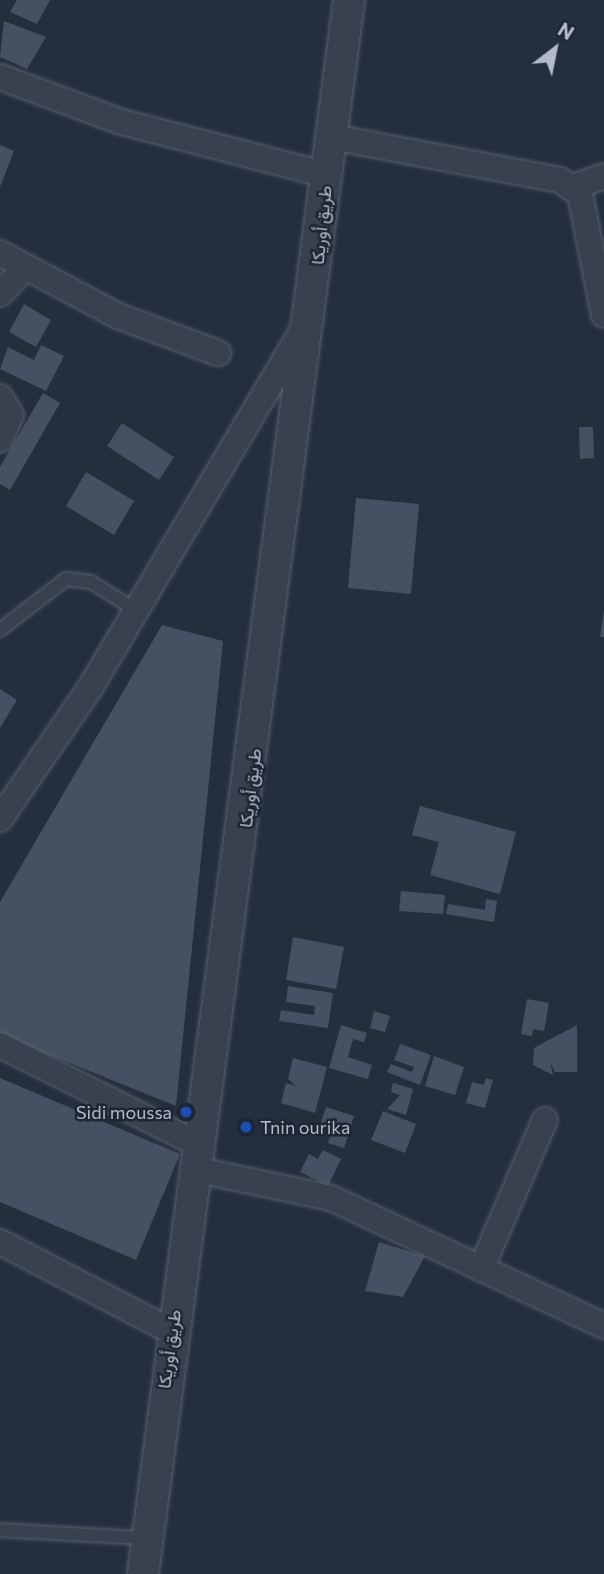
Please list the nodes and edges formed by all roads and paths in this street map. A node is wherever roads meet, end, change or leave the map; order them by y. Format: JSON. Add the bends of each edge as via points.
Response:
{"nodes":[{"id":1,"x":349,"y":0,"type":"edge"},
{"id":2,"x":0,"y":78,"type":"edge"},
{"id":3,"x":332,"y":137,"type":"junction"},
{"id":4,"x":327,"y":175,"type":"junction"},
{"id":5,"x":604,"y":176,"type":"edge"},
{"id":6,"x":571,"y":188,"type":"junction"},
{"id":7,"x":0,"y":253,"type":"edge"},
{"id":8,"x":25,"y":267,"type":"junction"},
{"id":9,"x":0,"y":294,"type":"edge"},
{"id":10,"x":311,"y":315,"type":"junction"},
{"id":11,"x":604,"y":316,"type":"edge"},
{"id":12,"x":218,"y":353,"type":"dead end"},
{"id":13,"x":0,"y":397,"type":"edge"},
{"id":14,"x":0,"y":440,"type":"edge"},
{"id":15,"x":137,"y":611,"type":"junction"},
{"id":16,"x":0,"y":630,"type":"edge"},
{"id":17,"x":0,"y":819,"type":"edge"},
{"id":18,"x":0,"y":1045,"type":"edge"},
{"id":19,"x":545,"y":1120,"type":"dead end"},
{"id":20,"x":200,"y":1158,"type":"junction"},
{"id":21,"x":0,"y":1242,"type":"edge"},
{"id":22,"x":481,"y":1269,"type":"junction"},
{"id":23,"x":604,"y":1326,"type":"edge"},
{"id":24,"x":171,"y":1331,"type":"junction"},
{"id":25,"x":0,"y":1530,"type":"edge"},
{"id":26,"x":144,"y":1538,"type":"junction"},
{"id":27,"x":143,"y":1574,"type":"edge"}],
"edges":[{"from":1,"to":3,"type":"street","name":"طريق أوريكا"},
{"from":2,"to":4,"type":"street","via":[[118,121]]},
{"from":3,"to":4,"type":"street","name":"طريق أوريكا"},
{"from":3,"to":6,"type":"street","via":[[533,172]]},
{"from":4,"to":10,"type":"street","name":"طريق أوريكا"},
{"from":5,"to":6,"type":"street"},
{"from":6,"to":11,"type":"street","via":[[580,194]]},
{"from":7,"to":8,"type":"street"},
{"from":8,"to":9,"type":"street"},
{"from":8,"to":12,"type":"street","via":[[118,316]]},
{"from":10,"to":15,"type":"street"},
{"from":10,"to":20,"type":"street","name":"طريق أوريكا"},
{"from":13,"to":14,"type":"street","via":[[11,415]]},
{"from":15,"to":16,"type":"lane","via":[[91,582],[66,579]]},
{"from":15,"to":17,"type":"street"},
{"from":18,"to":20,"type":"street"},
{"from":19,"to":22,"type":"street"},
{"from":20,"to":22,"type":"street","via":[[331,1198]]},
{"from":20,"to":24,"type":"street","name":"طريق أوريكا"},
{"from":21,"to":24,"type":"street"},
{"from":22,"to":23,"type":"street"},
{"from":24,"to":26,"type":"street","name":"طريق أوريكا"},
{"from":25,"to":26,"type":"lane"},
{"from":26,"to":27,"type":"street","name":"طريق أوريكا"}]}
